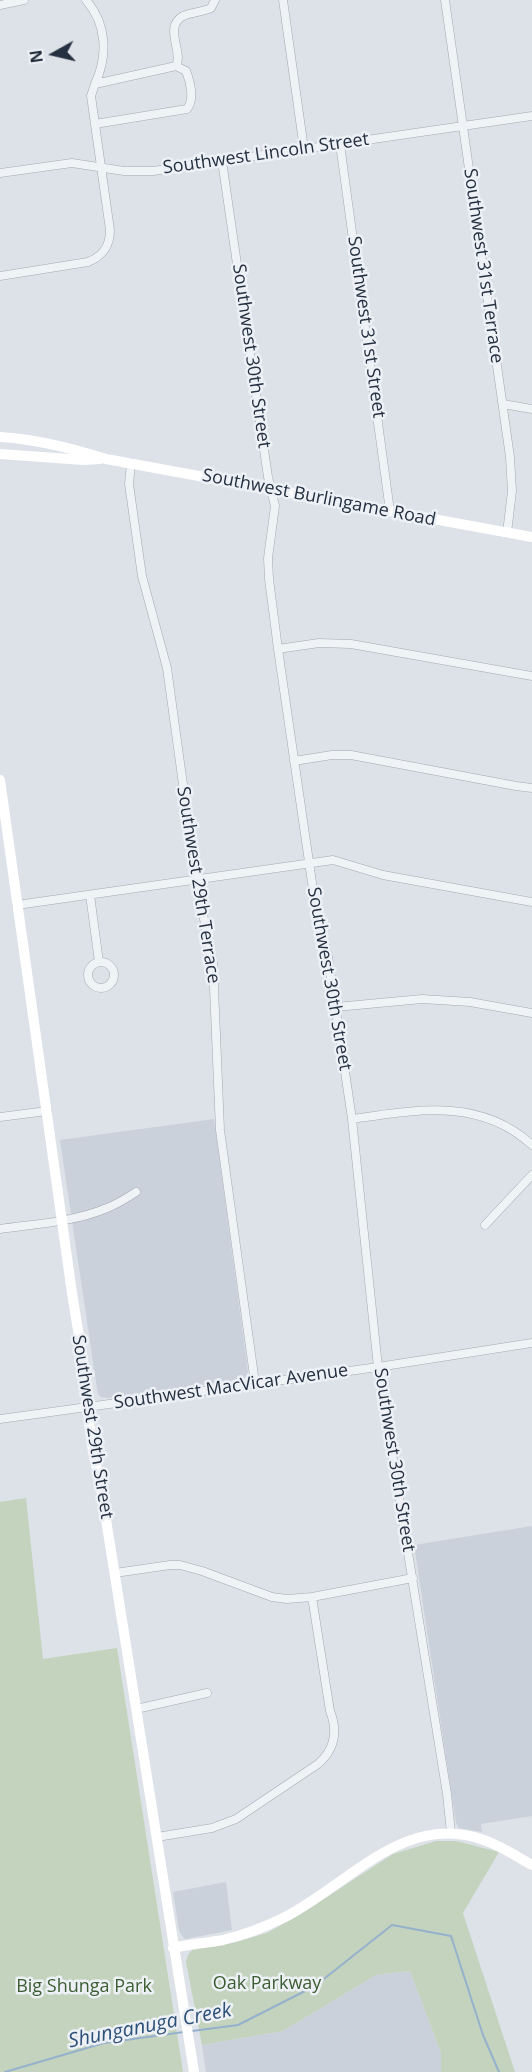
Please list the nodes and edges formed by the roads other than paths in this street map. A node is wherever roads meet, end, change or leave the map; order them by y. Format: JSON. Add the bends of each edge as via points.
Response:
{"nodes":[{"id":1,"x":24,"y":0,"type":"edge"},
{"id":2,"x":86,"y":0,"type":"edge"},
{"id":3,"x":215,"y":0,"type":"edge"},
{"id":4,"x":283,"y":0,"type":"edge"},
{"id":5,"x":445,"y":0,"type":"edge"},
{"id":6,"x":0,"y":5,"type":"edge"},
{"id":7,"x":176,"y":66,"type":"junction"},
{"id":8,"x":95,"y":84,"type":"junction"},
{"id":9,"x":532,"y":116,"type":"edge"},
{"id":10,"x":95,"y":124,"type":"junction"},
{"id":11,"x":463,"y":125,"type":"junction"},
{"id":12,"x":340,"y":144,"type":"junction"},
{"id":13,"x":304,"y":149,"type":"junction"},
{"id":14,"x":222,"y":161,"type":"junction"},
{"id":15,"x":101,"y":167,"type":"junction"},
{"id":16,"x":0,"y":172,"type":"edge"},
{"id":17,"x":0,"y":276,"type":"edge"},
{"id":18,"x":503,"y":404,"type":"junction"},
{"id":19,"x":532,"y":409,"type":"edge"},
{"id":20,"x":0,"y":437,"type":"edge"},
{"id":21,"x":0,"y":454,"type":"edge"},
{"id":22,"x":106,"y":459,"type":"junction"},
{"id":23,"x":130,"y":463,"type":"junction"},
{"id":24,"x":271,"y":489,"type":"junction"},
{"id":25,"x":390,"y":511,"type":"junction"},
{"id":26,"x":507,"y":533,"type":"junction"},
{"id":27,"x":532,"y":537,"type":"edge"},
{"id":28,"x":278,"y":649,"type":"junction"},
{"id":29,"x":532,"y":676,"type":"edge"},
{"id":30,"x":294,"y":761,"type":"junction"},
{"id":31,"x":0,"y":780,"type":"edge"},
{"id":32,"x":532,"y":788,"type":"edge"},
{"id":33,"x":309,"y":862,"type":"junction"},
{"id":34,"x":196,"y":879,"type":"junction"},
{"id":35,"x":90,"y":895,"type":"junction"},
{"id":36,"x":532,"y":902,"type":"edge"},
{"id":37,"x":17,"y":905,"type":"junction"},
{"id":38,"x":99,"y":962,"type":"dead end"},
{"id":39,"x":336,"y":1007,"type":"junction"},
{"id":40,"x":532,"y":1013,"type":"edge"},
{"id":41,"x":46,"y":1111,"type":"junction"},
{"id":42,"x":0,"y":1117,"type":"edge"},
{"id":43,"x":352,"y":1119,"type":"junction"},
{"id":44,"x":532,"y":1145,"type":"edge"},
{"id":45,"x":532,"y":1174,"type":"edge"},
{"id":46,"x":136,"y":1192,"type":"dead end"},
{"id":47,"x":61,"y":1219,"type":"junction"},
{"id":48,"x":485,"y":1225,"type":"dead end"},
{"id":49,"x":0,"y":1228,"type":"edge"},
{"id":50,"x":532,"y":1343,"type":"edge"},
{"id":51,"x":378,"y":1366,"type":"junction"},
{"id":52,"x":255,"y":1383,"type":"junction"},
{"id":53,"x":88,"y":1407,"type":"junction"},
{"id":54,"x":0,"y":1419,"type":"edge"},
{"id":55,"x":115,"y":1573,"type":"junction"},
{"id":56,"x":413,"y":1578,"type":"junction"},
{"id":57,"x":312,"y":1597,"type":"junction"},
{"id":58,"x":207,"y":1693,"type":"dead end"},
{"id":59,"x":136,"y":1709,"type":"junction"},
{"id":60,"x":451,"y":1833,"type":"junction"},
{"id":61,"x":157,"y":1837,"type":"junction"},
{"id":62,"x":532,"y":1866,"type":"edge"},
{"id":63,"x":173,"y":1948,"type":"junction"},
{"id":64,"x":194,"y":2072,"type":"edge"}],
"edges":[{"from":1,"to":6,"type":"street"},
{"from":2,"to":8,"type":"street","via":[[104,37],[103,61]]},
{"from":3,"to":7,"type":"street","via":[[211,8],[181,17],[177,22]]},
{"from":4,"to":13,"type":"street"},
{"from":5,"to":11,"type":"street","name":"Southwest 31st Terrace"},
{"from":7,"to":8,"type":"street"},
{"from":7,"to":10,"type":"street","via":[[188,76],[188,109]]},
{"from":8,"to":10,"type":"street","via":[[91,93]]},
{"from":9,"to":11,"type":"street","name":"Southwest Lincoln Street"},
{"from":10,"to":15,"type":"street"},
{"from":11,"to":12,"type":"street","name":"Southwest Lincoln Street"},
{"from":11,"to":18,"type":"street","name":"Southwest 31st Terrace"},
{"from":12,"to":13,"type":"street","name":"Southwest Lincoln Street"},
{"from":12,"to":25,"type":"street","name":"Southwest 31st Street"},
{"from":13,"to":14,"type":"street","name":"Southwest Lincoln Street"},
{"from":14,"to":15,"type":"street","name":"Southwest Lincoln Street","via":[[153,171]]},
{"from":14,"to":24,"type":"street","name":"Southwest 30th Street"},
{"from":15,"to":16,"type":"street","name":"Southwest Lincoln Street","via":[[72,163]]},
{"from":15,"to":17,"type":"street","via":[[110,230],[103,254],[88,262]]},
{"from":18,"to":19,"type":"street"},
{"from":18,"to":26,"type":"street","name":"Southwest 31st Terrace","via":[[512,477]]},
{"from":20,"to":22,"type":"main road","name":"Southwest Burlingame Road","via":[[74,448]]},
{"from":21,"to":22,"type":"main road","name":"Southwest Burlingame Road"},
{"from":22,"to":23,"type":"main road","name":"Southwest Burlingame Road"},
{"from":23,"to":24,"type":"main road","name":"Southwest Burlingame Road"},
{"from":23,"to":34,"type":"street","name":"Southwest 29th Terrace","via":[[129,484],[142,576],[167,668]]},
{"from":24,"to":25,"type":"main road","name":"Southwest Burlingame Road"},
{"from":24,"to":28,"type":"street","name":"Southwest 30th Street","via":[[275,506],[269,579]]},
{"from":25,"to":26,"type":"main road","name":"Southwest Burlingame Road"},
{"from":26,"to":27,"type":"main road","name":"Southwest Burlingame Road"},
{"from":28,"to":29,"type":"street","via":[[319,643],[351,644]]},
{"from":28,"to":30,"type":"street","name":"Southwest 30th Street"},
{"from":30,"to":32,"type":"street","via":[[351,755]]},
{"from":30,"to":33,"type":"street","name":"Southwest 30th Street"},
{"from":31,"to":37,"type":"main road","name":"Southwest 29th Street"},
{"from":33,"to":34,"type":"street"},
{"from":33,"to":36,"type":"street","via":[[339,861],[383,875]]},
{"from":33,"to":39,"type":"street","name":"Southwest 30th Street"},
{"from":34,"to":35,"type":"street"},
{"from":34,"to":52,"type":"street","name":"Southwest 29th Terrace","via":[[213,964],[220,1130]]},
{"from":35,"to":37,"type":"street"},
{"from":35,"to":38,"type":"street"},
{"from":37,"to":41,"type":"main road","name":"Southwest 29th Street"},
{"from":39,"to":40,"type":"street","via":[[422,999]]},
{"from":39,"to":43,"type":"street","name":"Southwest 30th Street"},
{"from":41,"to":42,"type":"street"},
{"from":41,"to":47,"type":"main road","name":"Southwest 29th Street"},
{"from":43,"to":44,"type":"street","via":[[447,1110],[497,1121]]},
{"from":43,"to":51,"type":"street","name":"Southwest 30th Street"},
{"from":45,"to":48,"type":"street"},
{"from":46,"to":47,"type":"street","via":[[102,1210]]},
{"from":47,"to":49,"type":"street"},
{"from":47,"to":53,"type":"main road","name":"Southwest 29th Street"},
{"from":50,"to":51,"type":"street","name":"Southwest MacVicar Avenue"},
{"from":51,"to":52,"type":"street","name":"Southwest MacVicar Avenue"},
{"from":51,"to":56,"type":"street","name":"Southwest 30th Street"},
{"from":52,"to":53,"type":"street","name":"Southwest MacVicar Avenue"},
{"from":53,"to":54,"type":"street","name":"Southwest MacVicar Avenue"},
{"from":53,"to":55,"type":"main road","name":"Southwest 29th Street"},
{"from":55,"to":57,"type":"street","via":[[180,1565],[272,1597]]},
{"from":55,"to":59,"type":"main road","name":"Southwest 29th Street"},
{"from":56,"to":57,"type":"street"},
{"from":56,"to":60,"type":"street","name":"Southwest 30th Street"},
{"from":57,"to":61,"type":"street","via":[[335,1727],[330,1750],[318,1764],[236,1819],[212,1828]]},
{"from":58,"to":59,"type":"street"},
{"from":59,"to":61,"type":"main road","name":"Southwest 29th Street"},
{"from":60,"to":62,"type":"main road","via":[[482,1839]]},
{"from":60,"to":63,"type":"main road","via":[[392,1846],[301,1908],[269,1924],[222,1940]]},
{"from":61,"to":63,"type":"main road","name":"Southwest 29th Street"},
{"from":63,"to":64,"type":"main road","name":"Southwest 29th Street"}]}
